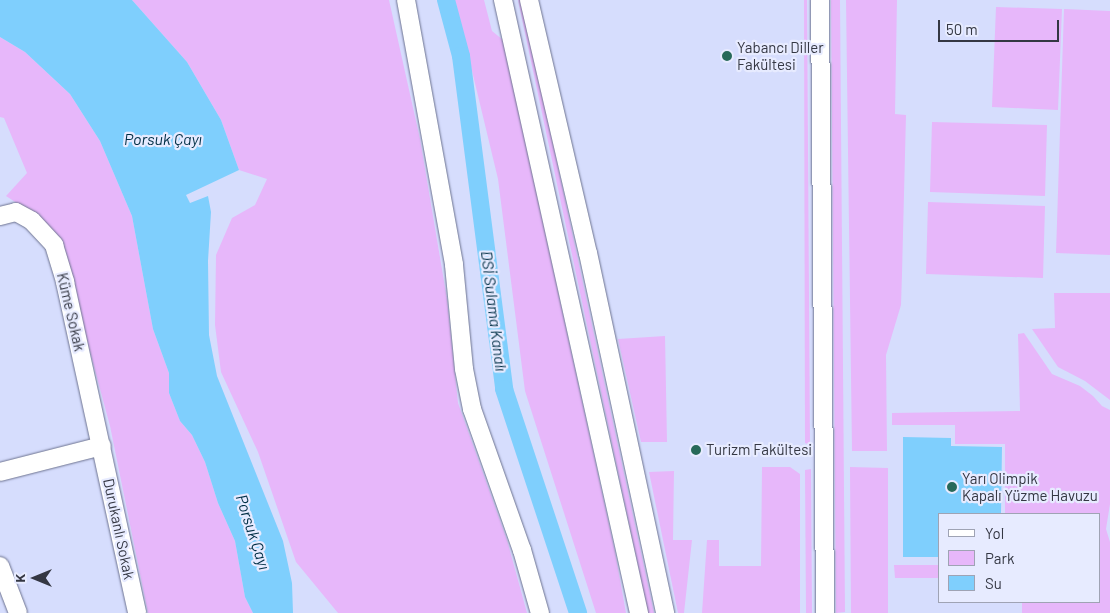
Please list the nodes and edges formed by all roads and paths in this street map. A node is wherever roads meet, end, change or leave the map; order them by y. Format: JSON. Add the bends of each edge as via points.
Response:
{"nodes":[{"id":1,"x":406,"y":0,"type":"edge"},
{"id":2,"x":503,"y":0,"type":"edge"},
{"id":3,"x":529,"y":0,"type":"edge"},
{"id":4,"x":820,"y":0,"type":"edge"},
{"id":5,"x":0,"y":216,"type":"edge"},
{"id":6,"x":102,"y":446,"type":"junction"},
{"id":7,"x":0,"y":472,"type":"edge"},
{"id":8,"x":0,"y":566,"type":"edge"},
{"id":9,"x":18,"y":613,"type":"edge"},
{"id":10,"x":137,"y":613,"type":"edge"},
{"id":11,"x":540,"y":613,"type":"edge"},
{"id":12,"x":639,"y":613,"type":"edge"},
{"id":13,"x":665,"y":613,"type":"edge"},
{"id":14,"x":826,"y":613,"type":"edge"}],
"edges":[{"from":1,"to":11,"type":"street","via":[[454,266],[464,369],[472,409],[522,550]]},
{"from":2,"to":12,"type":"street"},
{"from":3,"to":13,"type":"street","via":[[588,253]]},
{"from":4,"to":14,"type":"street"},
{"from":5,"to":6,"type":"street","name":"Küme Sokak","via":[[16,212],[32,221],[54,245]]},
{"from":6,"to":7,"type":"street"},
{"from":6,"to":10,"type":"street","name":"Durukanlı Sokak"},
{"from":8,"to":9,"type":"street"}]}
